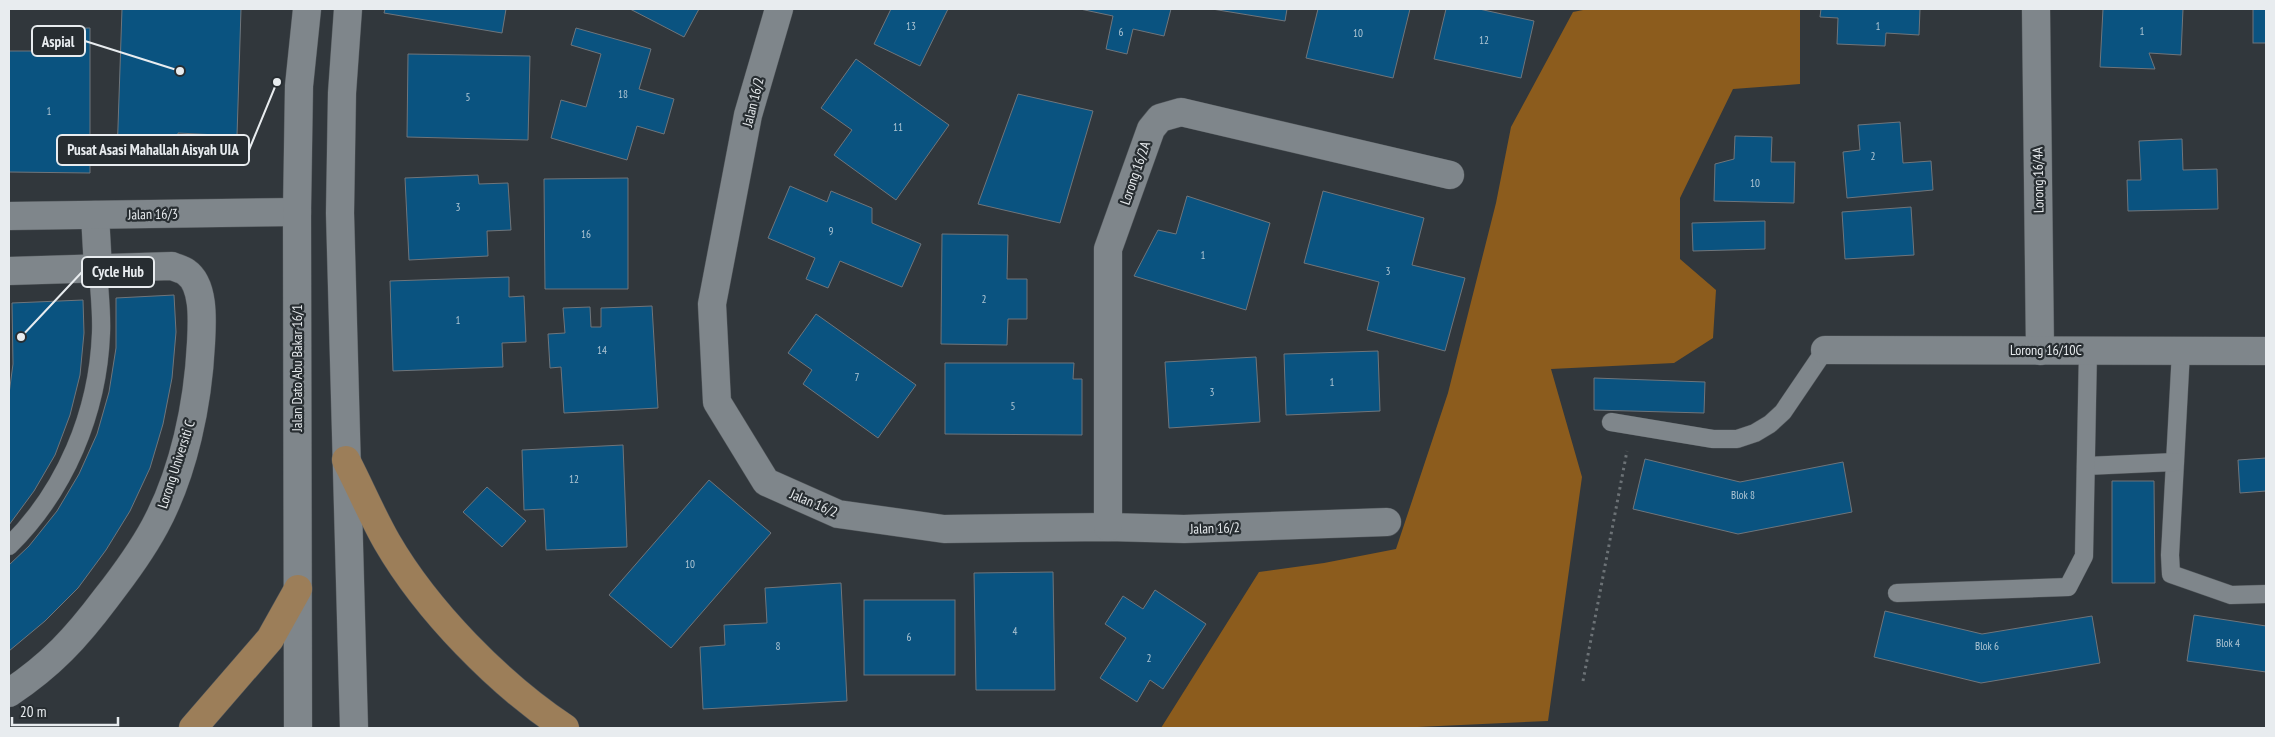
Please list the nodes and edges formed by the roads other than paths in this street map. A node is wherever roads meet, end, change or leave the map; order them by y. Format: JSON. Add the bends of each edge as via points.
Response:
{"nodes":[{"id":1,"x":307,"y":9,"type":"edge"},
{"id":2,"x":348,"y":9,"type":"edge"},
{"id":3,"x":779,"y":9,"type":"edge"},
{"id":4,"x":2036,"y":9,"type":"edge"},
{"id":5,"x":1450,"y":175,"type":"dead end"},
{"id":6,"x":297,"y":212,"type":"junction"},
{"id":7,"x":95,"y":215,"type":"junction"},
{"id":8,"x":9,"y":216,"type":"edge"},
{"id":9,"x":98,"y":268,"type":"junction"},
{"id":10,"x":9,"y":271,"type":"edge"},
{"id":11,"x":1826,"y":350,"type":"joint"},
{"id":12,"x":2088,"y":350,"type":"junction"},
{"id":13,"x":2040,"y":351,"type":"junction"},
{"id":14,"x":2182,"y":351,"type":"junction"},
{"id":15,"x":2266,"y":351,"type":"edge"},
{"id":16,"x":1611,"y":422,"type":"dead end"},
{"id":17,"x":346,"y":460,"type":"junction"},
{"id":18,"x":2175,"y":462,"type":"junction"},
{"id":19,"x":2086,"y":466,"type":"junction"},
{"id":20,"x":1387,"y":522,"type":"dead end"},
{"id":21,"x":1108,"y":527,"type":"junction"},
{"id":22,"x":9,"y":546,"type":"edge"},
{"id":23,"x":298,"y":589,"type":"junction"},
{"id":24,"x":1897,"y":593,"type":"dead end"},
{"id":25,"x":2266,"y":594,"type":"edge"},
{"id":26,"x":9,"y":693,"type":"edge"},
{"id":27,"x":193,"y":728,"type":"edge"},
{"id":28,"x":298,"y":728,"type":"edge"},
{"id":29,"x":354,"y":728,"type":"edge"},
{"id":30,"x":565,"y":728,"type":"edge"}],
"edges":[{"from":1,"to":6,"type":"street","name":"Jalan Dato Abu Bakar 16/1","via":[[299,86]]},
{"from":2,"to":17,"type":"street","via":[[342,92],[340,213]]},
{"from":3,"to":21,"type":"street","name":"Jalan 16/2","via":[[748,115],[712,304],[717,402],[766,482],[838,514],[944,529]]},
{"from":4,"to":13,"type":"street","name":"Lorong 16/4A"},
{"from":5,"to":21,"type":"street","name":"Lorong 16/2A","via":[[1181,112],[1160,118],[1151,129],[1108,249]]},
{"from":6,"to":7,"type":"street","name":"Jalan 16/3"},
{"from":6,"to":23,"type":"street","name":"Jalan Dato Abu Bakar 16/1"},
{"from":7,"to":8,"type":"street","name":"Jalan 16/3"},
{"from":7,"to":9,"type":"street"},
{"from":9,"to":10,"type":"street","name":"Lorong Universiti C"},
{"from":9,"to":22,"type":"lane","via":[[101,333],[97,376],[86,422],[50,498]]},
{"from":9,"to":26,"type":"street","name":"Lorong Universiti C","via":[[172,266],[186,271],[193,279],[199,294],[202,329],[199,382],[190,430],[156,524],[131,566],[67,647]]},
{"from":11,"to":13,"type":"street","name":"Lorong 16/10C"},
{"from":11,"to":16,"type":"lane","via":[[1783,412],[1755,433],[1737,439],[1714,439]]},
{"from":12,"to":13,"type":"street","name":"Lorong 16/10C"},
{"from":12,"to":14,"type":"street","name":"Lorong 16/10C"},
{"from":12,"to":19,"type":"lane"},
{"from":14,"to":15,"type":"street","name":"Lorong 16/10C"},
{"from":14,"to":18,"type":"lane"},
{"from":17,"to":29,"type":"street"},
{"from":17,"to":30,"type":"main road","via":[[387,542],[425,597],[482,659],[534,708]]},
{"from":18,"to":19,"type":"lane"},
{"from":18,"to":25,"type":"lane","via":[[2171,574],[2231,595]]},
{"from":19,"to":24,"type":"lane","via":[[2084,556],[2068,587]]},
{"from":20,"to":21,"type":"street","name":"Jalan 16/2","via":[[1184,529]]},
{"from":23,"to":27,"type":"main road","via":[[270,639]]},
{"from":23,"to":28,"type":"street","name":"Jalan Dato Abu Bakar 16/1"}]}
